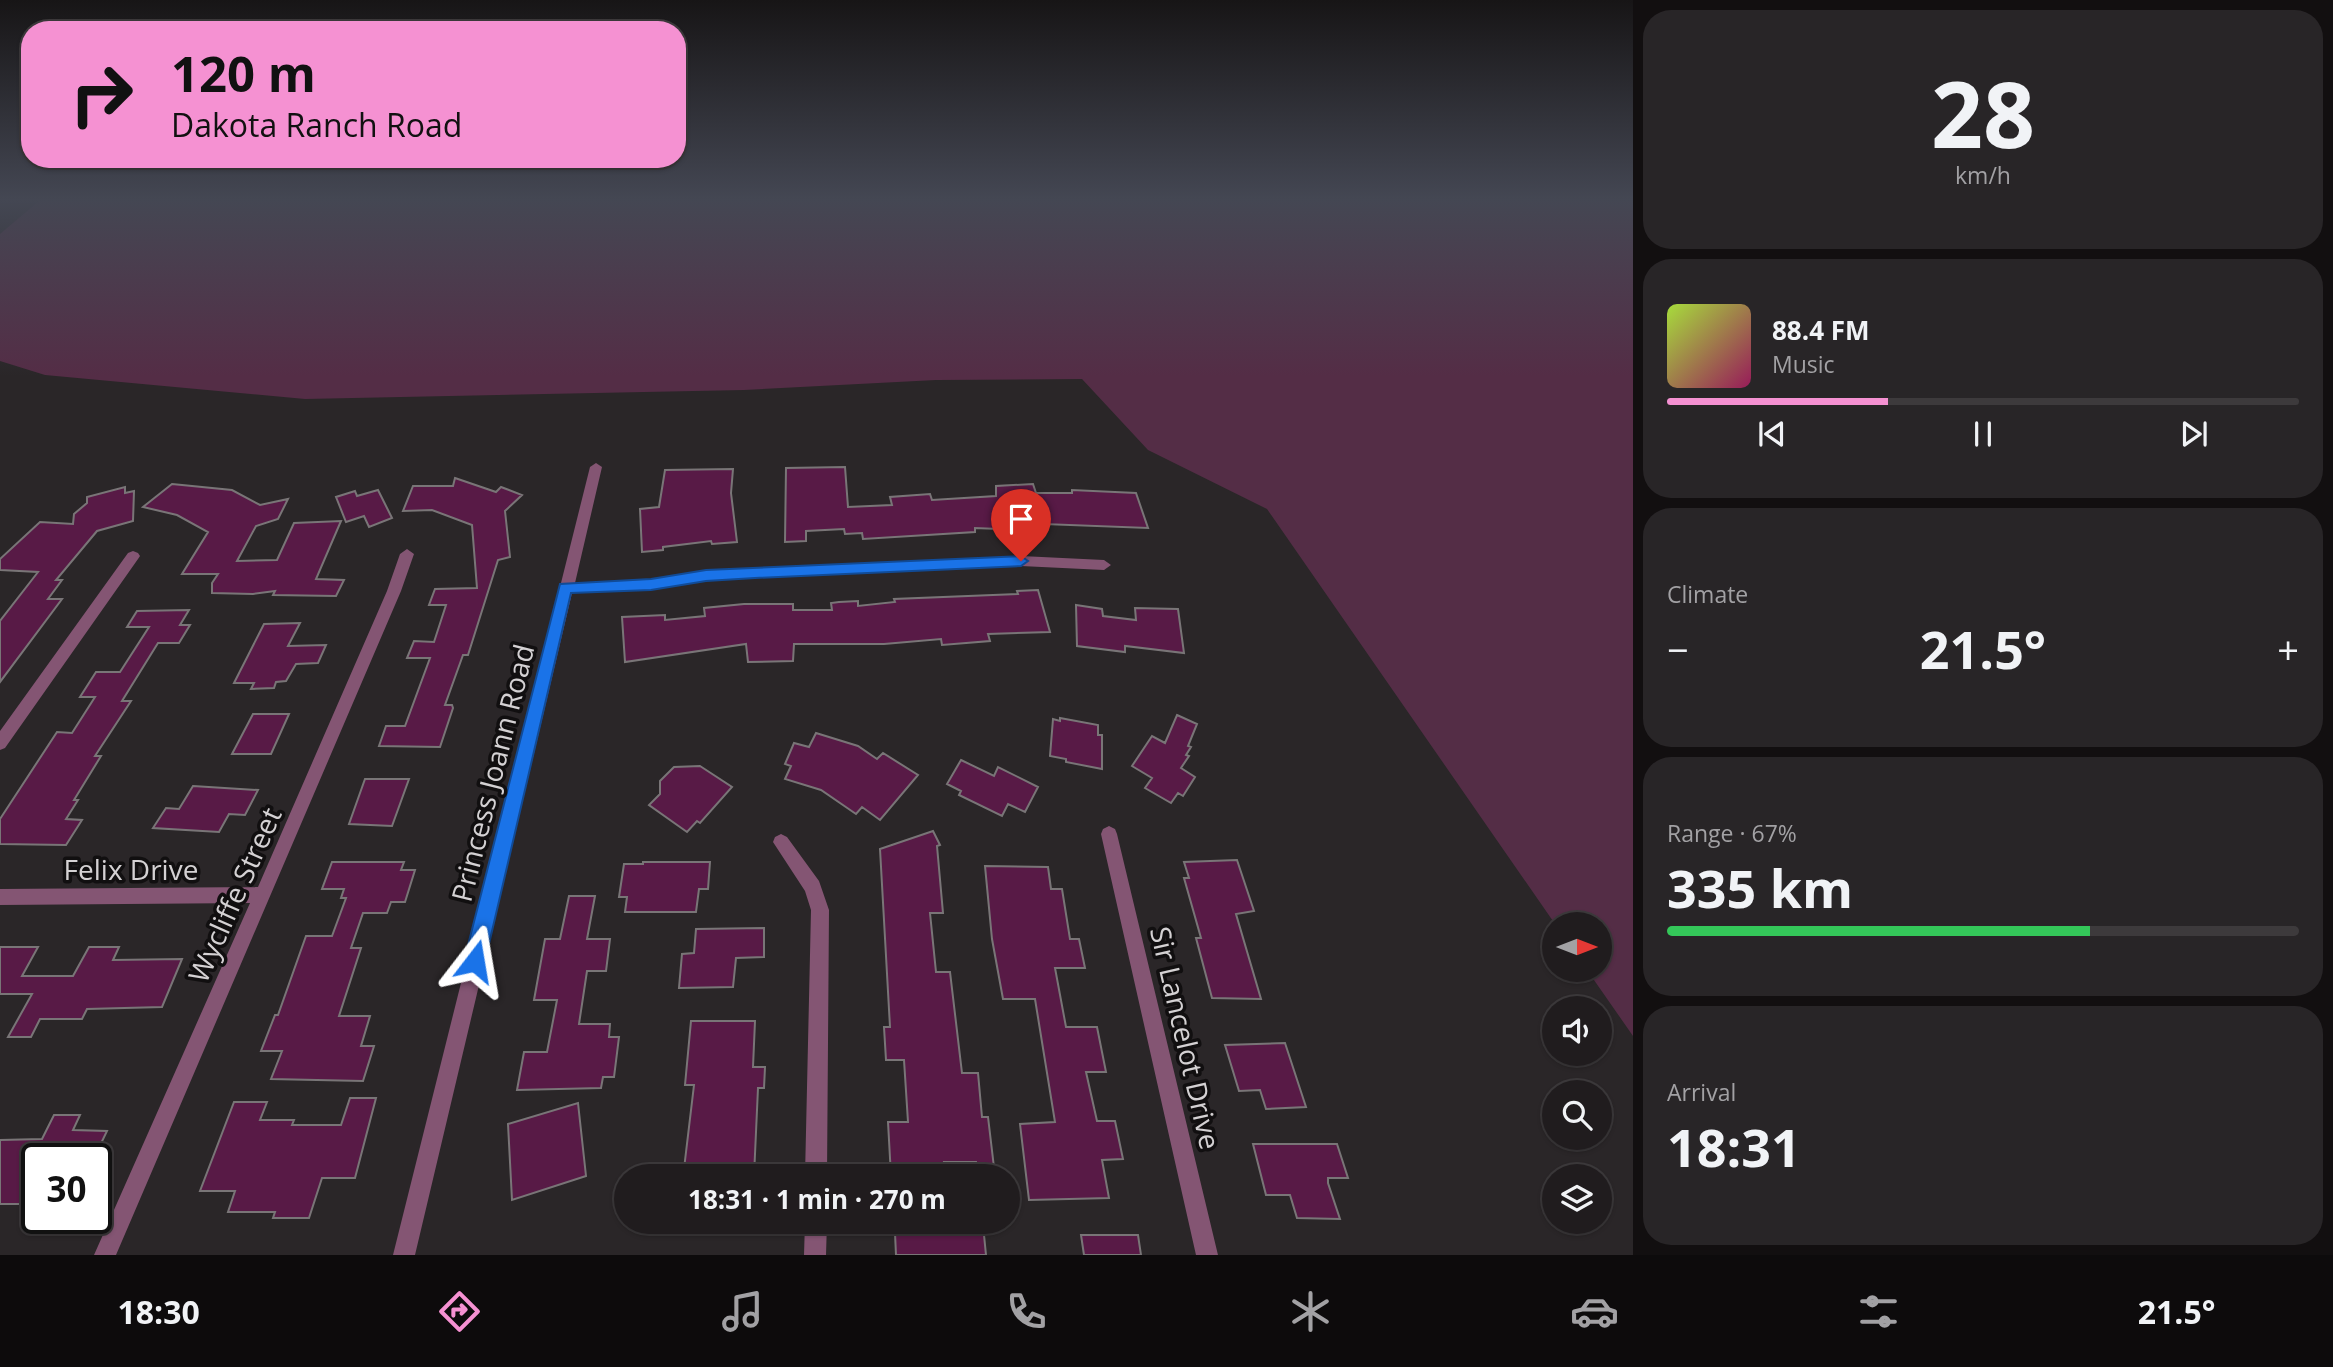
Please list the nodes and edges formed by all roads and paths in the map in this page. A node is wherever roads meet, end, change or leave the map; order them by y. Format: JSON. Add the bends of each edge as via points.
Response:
{"nodes":[{"id":1,"x":596,"y":467,"type":"dead end"},
{"id":2,"x":407,"y":554,"type":"dead end"},
{"id":3,"x":132,"y":556,"type":"dead end"},
{"id":4,"x":1104,"y":565,"type":"dead end"},
{"id":5,"x":565,"y":588,"type":"junction"},
{"id":6,"x":0,"y":743,"type":"edge"},
{"id":7,"x":1109,"y":834,"type":"dead end"},
{"id":8,"x":781,"y":842,"type":"dead end"},
{"id":9,"x":263,"y":895,"type":"junction"},
{"id":10,"x":0,"y":897,"type":"edge"},
{"id":11,"x":816,"y":1164,"type":"edge"},
{"id":12,"x":816,"y":1234,"type":"edge"},
{"id":13,"x":106,"y":1255,"type":"edge"},
{"id":14,"x":404,"y":1255,"type":"edge"},
{"id":15,"x":815,"y":1255,"type":"edge"},
{"id":16,"x":1207,"y":1255,"type":"edge"}],
"edges":[{"from":1,"to":5,"type":"street","name":"Princess Joann Road"},
{"from":2,"to":9,"type":"street","name":"Wycliffe Street"},
{"from":3,"to":6,"type":"street"},
{"from":4,"to":5,"type":"street","via":[[950,564],[706,575],[651,584]]},
{"from":5,"to":14,"type":"street","name":"Princess Joann Road"},
{"from":7,"to":16,"type":"street","name":"Sir Lancelot Drive"},
{"from":8,"to":11,"type":"street","via":[[813,887],[820,910]]},
{"from":9,"to":10,"type":"street","name":"Felix Drive"},
{"from":9,"to":13,"type":"street","name":"Wycliffe Street"},
{"from":12,"to":15,"type":"street"}]}
